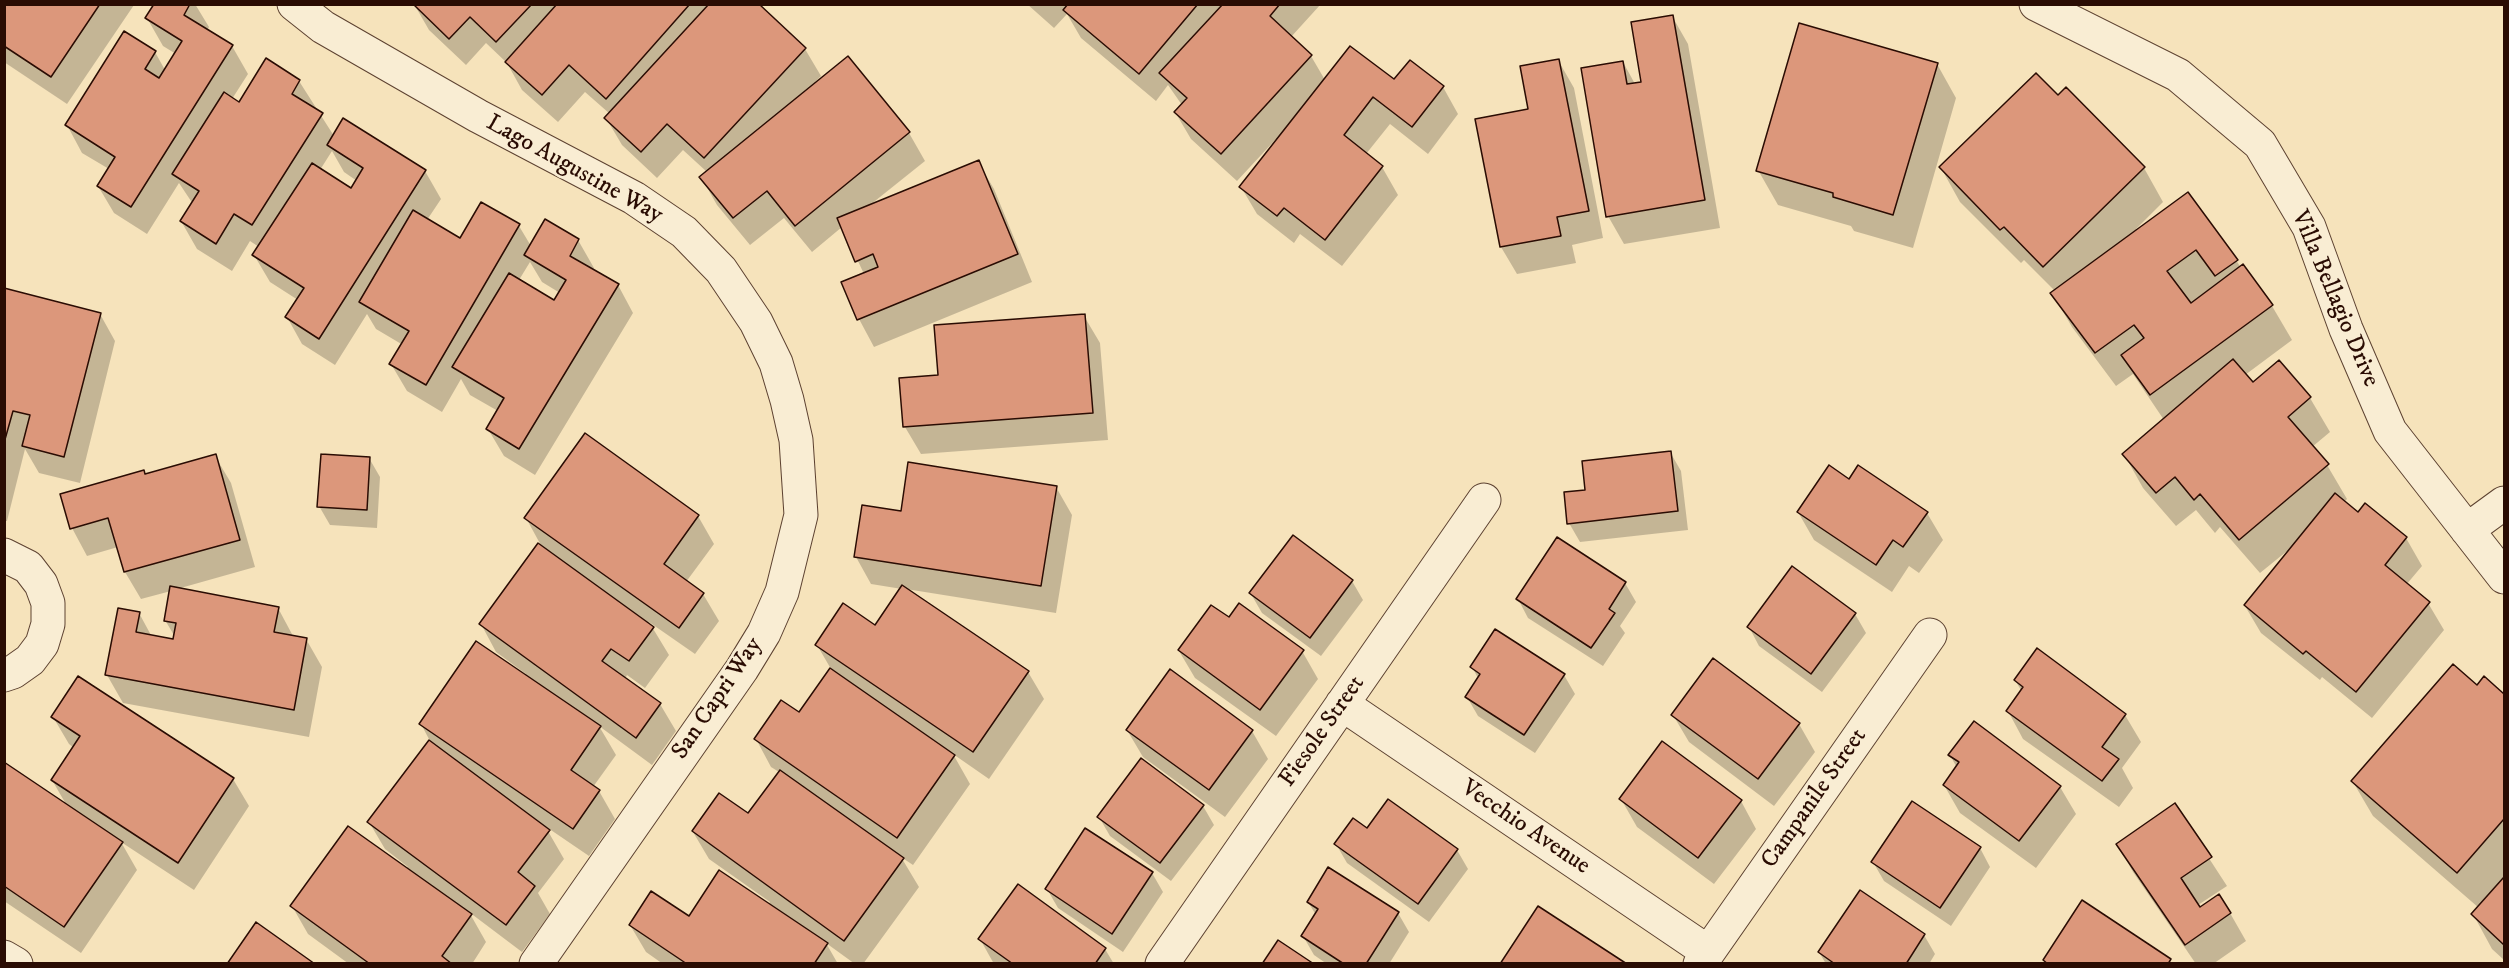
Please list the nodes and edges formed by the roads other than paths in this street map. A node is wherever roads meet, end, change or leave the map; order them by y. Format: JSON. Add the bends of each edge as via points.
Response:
{"nodes":[{"id":1,"x":294,"y":4,"type":"edge"},
{"id":2,"x":2036,"y":4,"type":"edge"},
{"id":3,"x":787,"y":400,"type":"joint"},
{"id":4,"x":1484,"y":500,"type":"dead end"},
{"id":5,"x":2505,"y":503,"type":"edge"},
{"id":6,"x":2467,"y":530,"type":"junction"},
{"id":7,"x":4,"y":555,"type":"edge"},
{"id":8,"x":2505,"y":577,"type":"edge"},
{"id":9,"x":1930,"y":635,"type":"dead end"},
{"id":10,"x":4,"y":675,"type":"edge"},
{"id":11,"x":1342,"y":704,"type":"junction"},
{"id":12,"x":4,"y":957,"type":"edge"},
{"id":13,"x":1704,"y":958,"type":"edge"},
{"id":14,"x":16,"y":963,"type":"edge"},
{"id":15,"x":536,"y":963,"type":"edge"},
{"id":16,"x":1162,"y":963,"type":"edge"}],
"edges":[{"from":1,"to":3,"type":"street","name":"Lago Augustine Way","via":[[323,27],[478,116],[634,198],[684,232],[721,270],[756,322],[776,363]]},
{"from":2,"to":6,"type":"street","name":"Villa Bellagio Drive","via":[[2178,75],[2260,144],[2309,227],[2390,431]]},
{"from":3,"to":15,"type":"street","name":"San Capri Way","via":[[796,440],[801,516],[782,592],[764,633]]},
{"from":4,"to":11,"type":"street","name":"Fiesole Street"},
{"from":5,"to":6,"type":"street"},
{"from":6,"to":8,"type":"street","name":"Villa Bellagio Drive"},
{"from":7,"to":10,"type":"street","via":[[28,567],[41,584],[48,603],[48,624],[42,644],[30,660]]},
{"from":9,"to":13,"type":"street","name":"Campanile Street"},
{"from":11,"to":13,"type":"street","name":"Vecchio Avenue"},
{"from":11,"to":16,"type":"street","name":"Fiesole Street"},
{"from":12,"to":14,"type":"street"}]}
